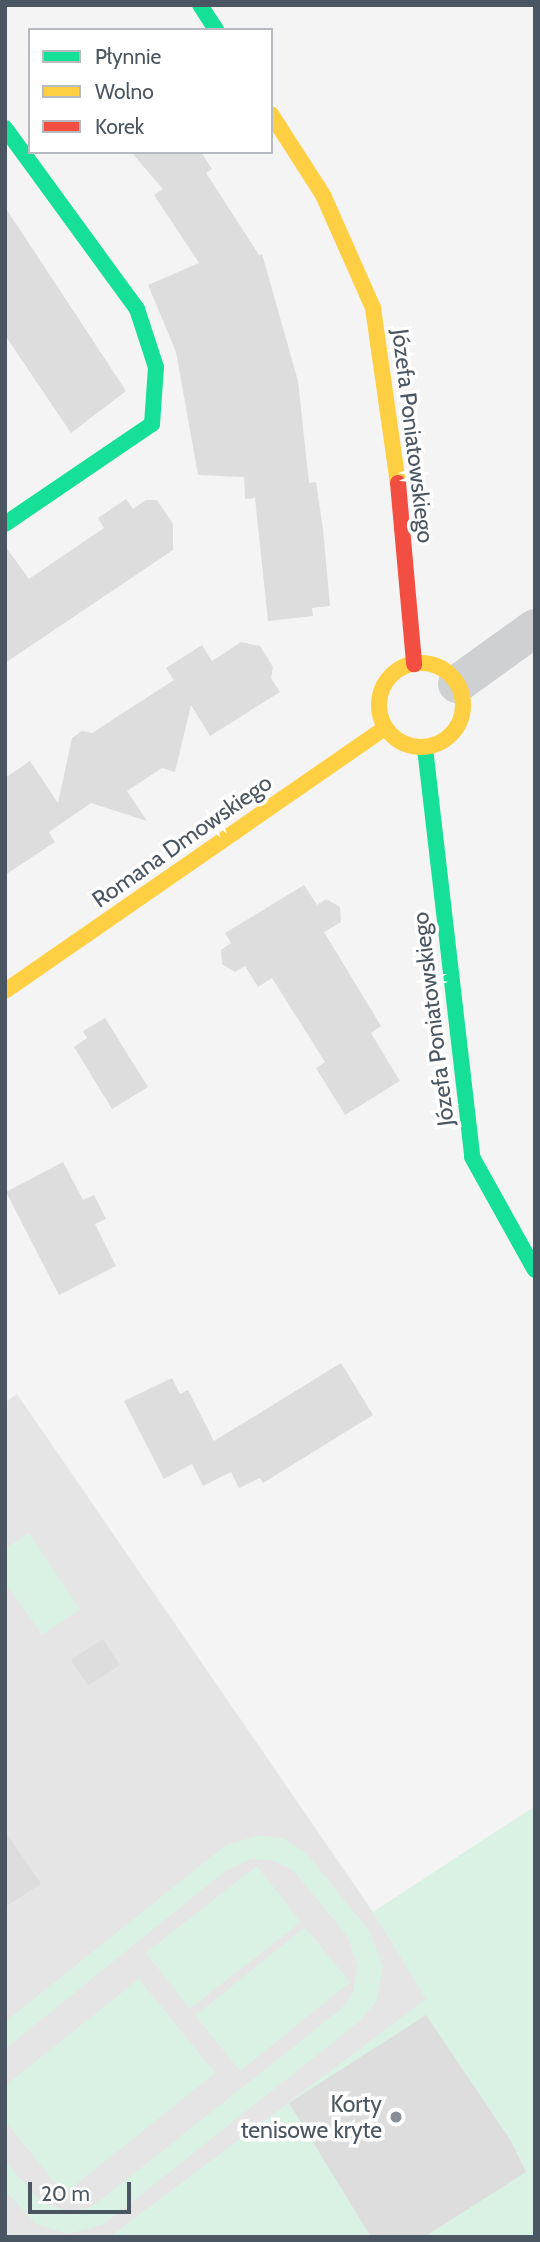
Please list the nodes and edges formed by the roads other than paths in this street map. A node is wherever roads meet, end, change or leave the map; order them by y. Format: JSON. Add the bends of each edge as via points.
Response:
{"nodes":[{"id":1,"x":200,"y":5,"type":"edge"},
{"id":2,"x":215,"y":28,"type":"edge"},
{"id":3,"x":273,"y":117,"type":"edge"},
{"id":4,"x":5,"y":128,"type":"edge"},
{"id":5,"x":5,"y":524,"type":"edge"},
{"id":6,"x":535,"y":628,"type":"edge"},
{"id":7,"x":414,"y":664,"type":"junction"},
{"id":8,"x":457,"y":684,"type":"junction"},
{"id":9,"x":385,"y":728,"type":"junction"},
{"id":10,"x":425,"y":748,"type":"junction"},
{"id":11,"x":7,"y":985,"type":"edge"},
{"id":12,"x":535,"y":1270,"type":"edge"}],
"edges":[{"from":1,"to":2,"type":"street"},
{"from":3,"to":7,"type":"street","name":"Józefa Poniatowskiego","via":[[323,195],[373,308],[394,433]]},
{"from":4,"to":5,"type":"street","via":[[137,309],[156,367],[152,424]]},
{"from":6,"to":8,"type":"street"},
{"from":7,"to":8,"type":"street","via":[[440,668]]},
{"from":7,"to":9,"type":"street","via":[[389,677],[382,689],[379,703]]},
{"from":8,"to":10,"type":"street","via":[[463,700],[457,726],[438,744]]},
{"from":9,"to":10,"type":"street","via":[[402,743]]},
{"from":9,"to":11,"type":"street","name":"Romana Dmowskiego"},
{"from":10,"to":12,"type":"street","name":"Józefa Poniatowskiego","via":[[472,1157]]}]}
